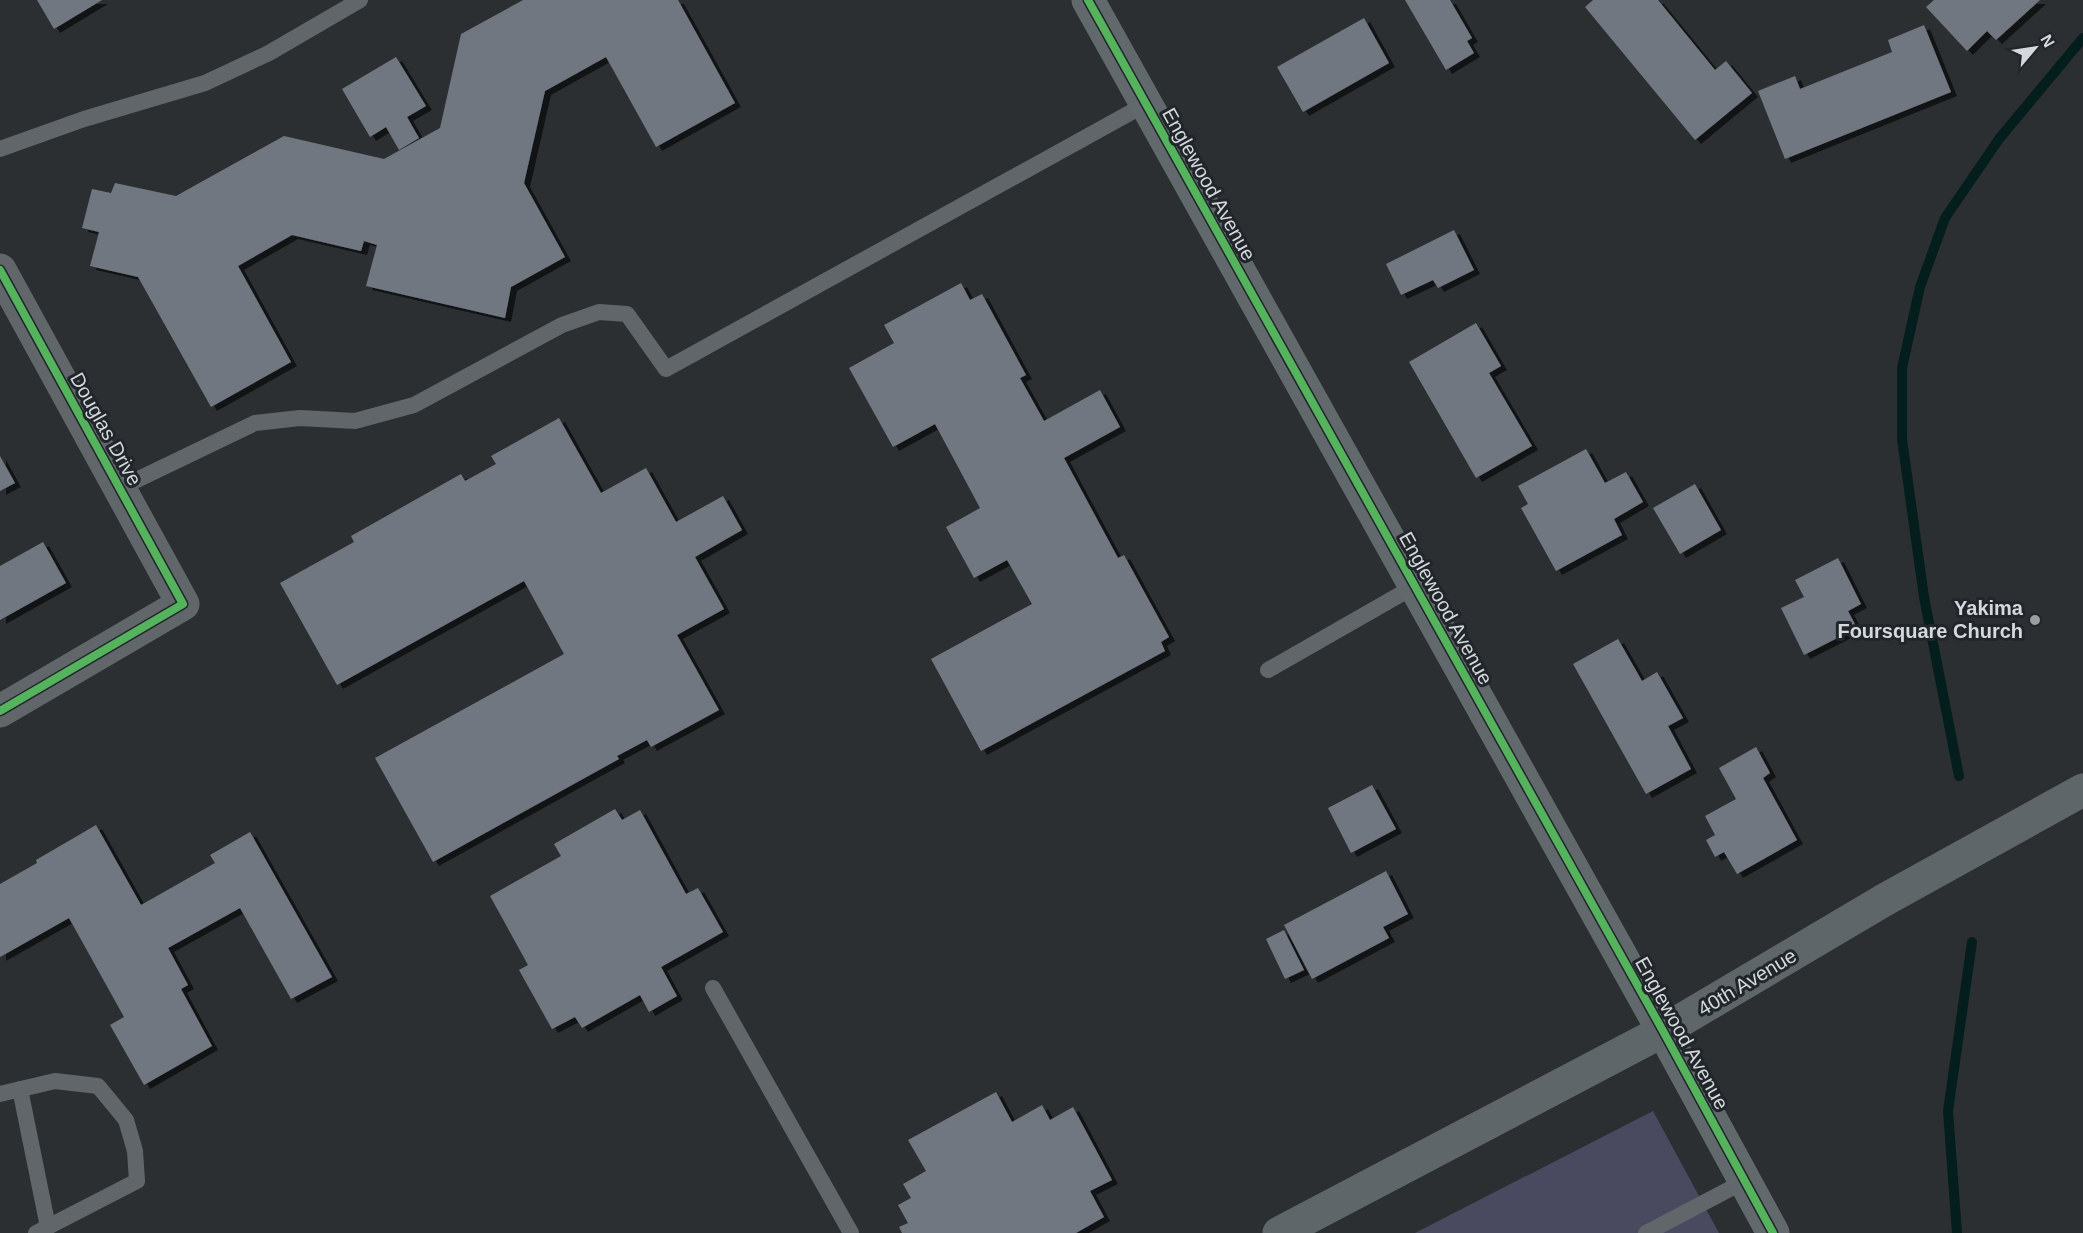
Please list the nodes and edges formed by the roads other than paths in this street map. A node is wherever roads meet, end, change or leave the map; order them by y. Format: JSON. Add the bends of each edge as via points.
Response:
{"nodes":[{"id":1,"x":360,"y":0,"type":"edge"},
{"id":2,"x":1088,"y":0,"type":"edge"},
{"id":3,"x":1146,"y":104,"type":"junction"},
{"id":4,"x":0,"y":149,"type":"edge"},
{"id":5,"x":0,"y":270,"type":"edge"},
{"id":6,"x":120,"y":488,"type":"junction"},
{"id":7,"x":1415,"y":586,"type":"junction"},
{"id":8,"x":1268,"y":670,"type":"dead end"},
{"id":9,"x":0,"y":711,"type":"edge"},
{"id":10,"x":2083,"y":790,"type":"edge"},
{"id":11,"x":713,"y":988,"type":"dead end"},
{"id":12,"x":1663,"y":1032,"type":"junction"},
{"id":13,"x":20,"y":1089,"type":"junction"},
{"id":14,"x":0,"y":1094,"type":"edge"},
{"id":15,"x":1745,"y":1181,"type":"junction"},
{"id":16,"x":42,"y":1230,"type":"edge"},
{"id":17,"x":851,"y":1233,"type":"edge"},
{"id":18,"x":1279,"y":1233,"type":"edge"},
{"id":19,"x":1646,"y":1233,"type":"edge"},
{"id":20,"x":1773,"y":1233,"type":"edge"}],
"edges":[{"from":1,"to":4,"type":"lane","via":[[269,53],[205,83]]},
{"from":2,"to":3,"type":"street","name":"Englewood Avenue"},
{"from":3,"to":6,"type":"lane","via":[[666,369],[627,314],[599,312],[562,325],[414,405],[355,421],[300,418],[255,423]]},
{"from":3,"to":7,"type":"street","name":"Englewood Avenue"},
{"from":5,"to":6,"type":"street","name":"Douglas Drive"},
{"from":6,"to":9,"type":"street","name":"Douglas Drive","via":[[183,604]]},
{"from":7,"to":8,"type":"lane"},
{"from":7,"to":12,"type":"street","name":"Englewood Avenue"},
{"from":10,"to":12,"type":"main road","name":"40th Avenue","via":[[1886,899]]},
{"from":11,"to":17,"type":"lane"},
{"from":12,"to":15,"type":"street","name":"Englewood Avenue"},
{"from":12,"to":18,"type":"main road","name":"40th Avenue"},
{"from":13,"to":14,"type":"lane"},
{"from":13,"to":16,"type":"lane"},
{"from":13,"to":16,"type":"lane","via":[[55,1081],[98,1086],[126,1120],[135,1152],[137,1181]]},
{"from":15,"to":19,"type":"lane"},
{"from":15,"to":20,"type":"street","name":"Englewood Avenue"}]}
